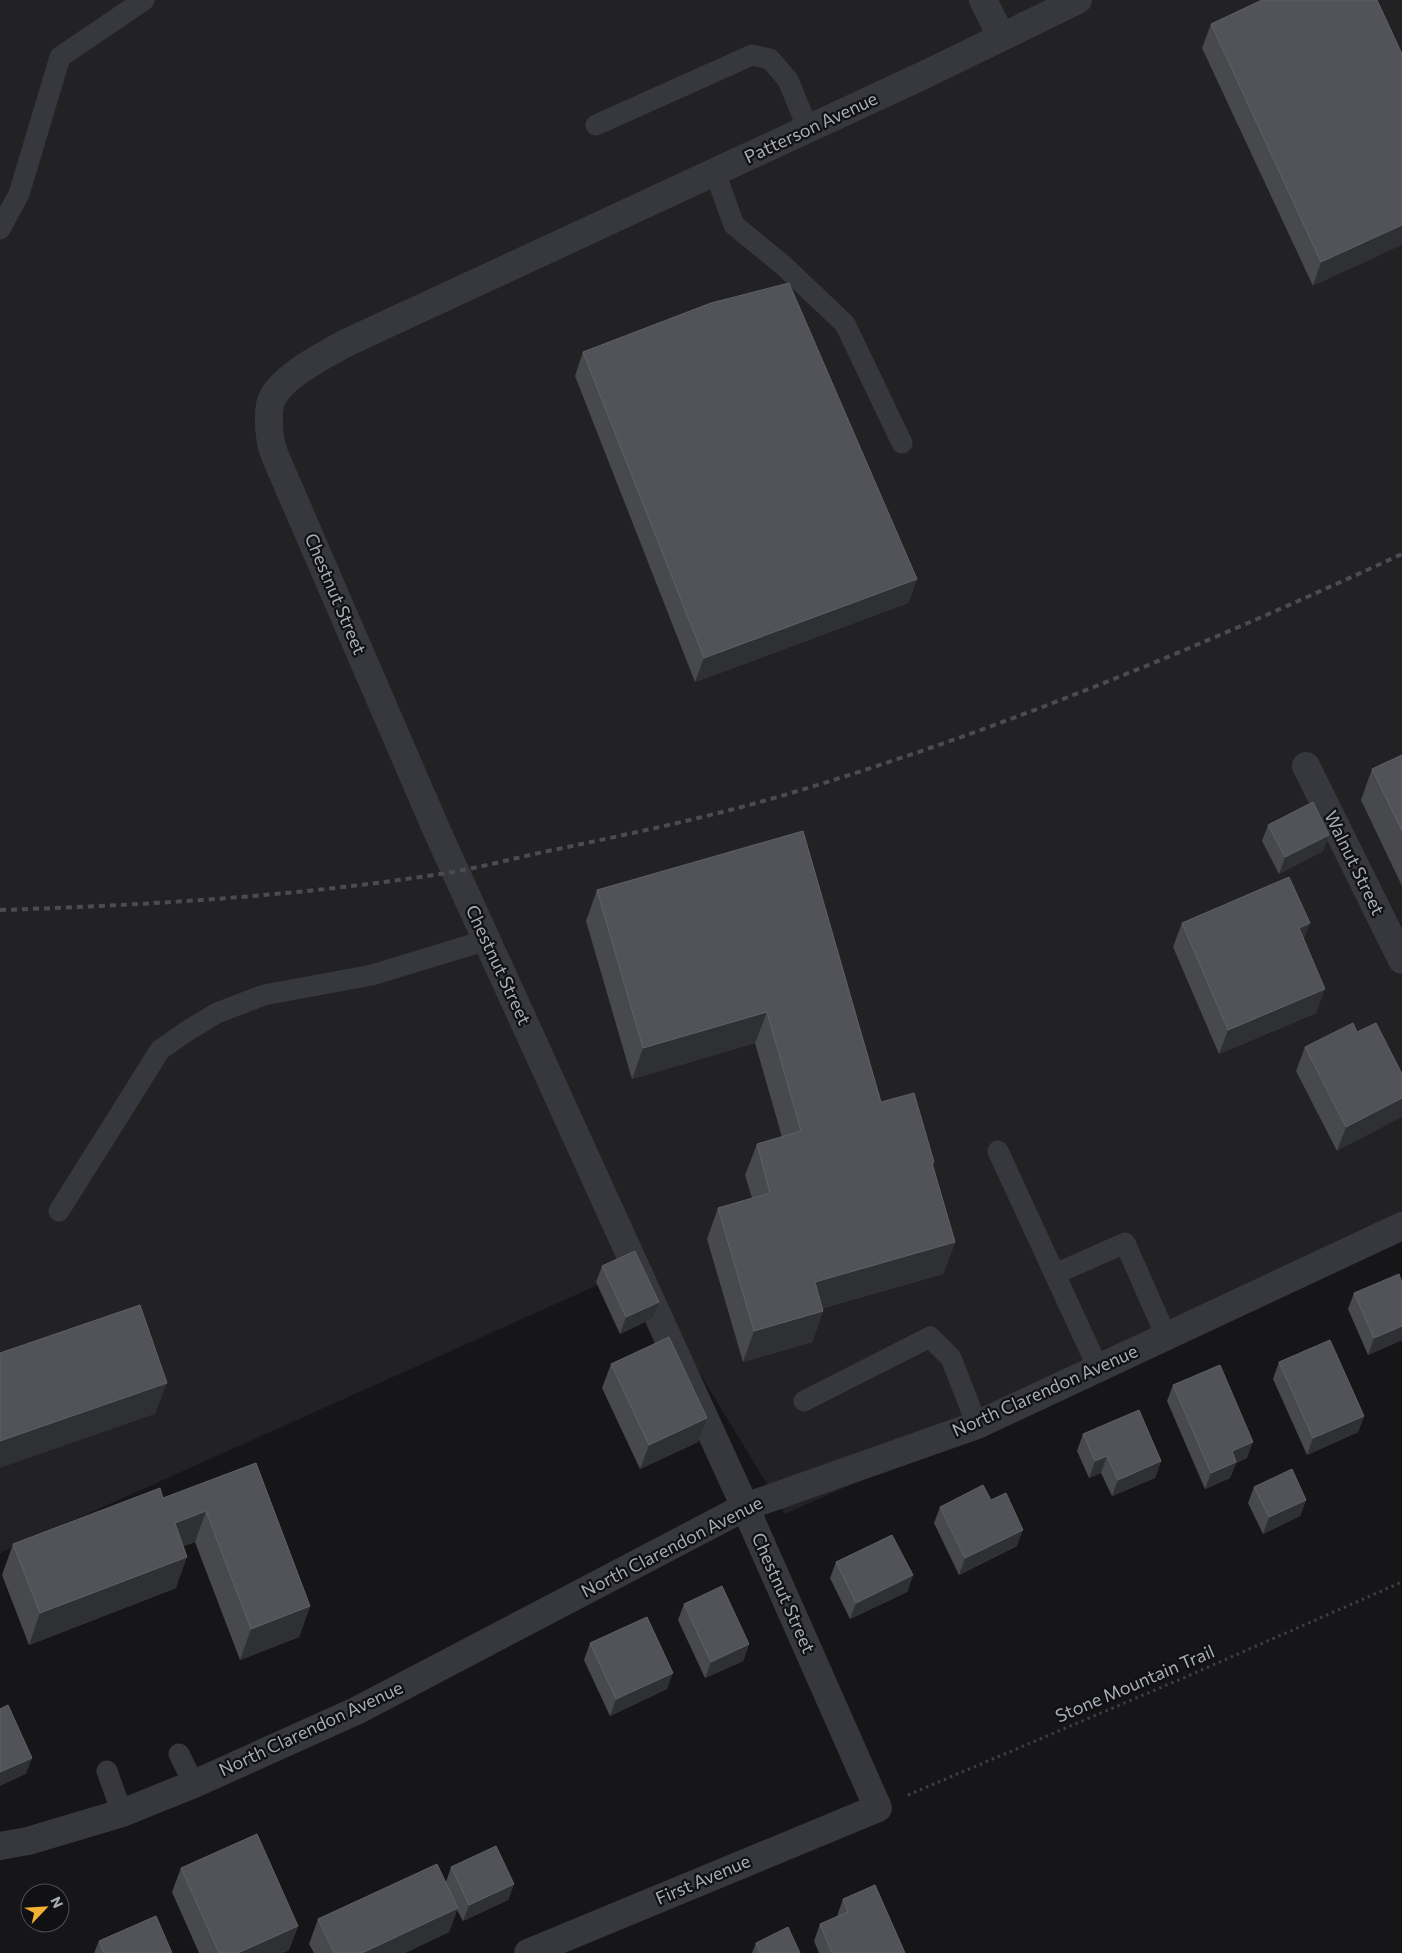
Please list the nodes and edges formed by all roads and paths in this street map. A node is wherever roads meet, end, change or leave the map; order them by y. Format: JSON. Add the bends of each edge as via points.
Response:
{"nodes":[{"id":1,"x":144,"y":0,"type":"edge"},
{"id":2,"x":983,"y":0,"type":"edge"},
{"id":3,"x":1078,"y":0,"type":"edge"},
{"id":4,"x":1001,"y":36,"type":"junction"},
{"id":5,"x":596,"y":126,"type":"dead end"},
{"id":6,"x":808,"y":129,"type":"junction"},
{"id":7,"x":715,"y":172,"type":"junction"},
{"id":8,"x":0,"y":229,"type":"edge"},
{"id":9,"x":543,"y":253,"type":"joint"},
{"id":10,"x":902,"y":443,"type":"dead end"},
{"id":11,"x":1306,"y":766,"type":"dead end"},
{"id":12,"x":487,"y":940,"type":"junction"},
{"id":13,"x":1402,"y":960,"type":"edge"},
{"id":14,"x":998,"y":1151,"type":"dead end"},
{"id":15,"x":59,"y":1211,"type":"dead end"},
{"id":16,"x":1402,"y":1226,"type":"edge"},
{"id":17,"x":1055,"y":1274,"type":"junction"},
{"id":18,"x":1166,"y":1336,"type":"junction"},
{"id":19,"x":1098,"y":1368,"type":"junction"},
{"id":20,"x":804,"y":1402,"type":"dead end"},
{"id":21,"x":976,"y":1425,"type":"junction"},
{"id":22,"x":745,"y":1507,"type":"junction"},
{"id":23,"x":1402,"y":1582,"type":"edge"},
{"id":24,"x":179,"y":1754,"type":"dead end"},
{"id":25,"x":107,"y":1772,"type":"dead end"},
{"id":26,"x":194,"y":1784,"type":"junction"},
{"id":27,"x":878,"y":1808,"type":"junction"},
{"id":28,"x":122,"y":1813,"type":"junction"},
{"id":29,"x":0,"y":1846,"type":"edge"},
{"id":30,"x":528,"y":1953,"type":"edge"}],
"edges":[{"from":1,"to":8,"type":"lane","via":[[60,57],[19,194]]},
{"from":2,"to":4,"type":"street"},
{"from":3,"to":4,"type":"street","name":"Patterson Avenue"},
{"from":4,"to":6,"type":"street","name":"Patterson Avenue"},
{"from":5,"to":6,"type":"lane","via":[[752,55],[770,59],[788,80]]},
{"from":6,"to":7,"type":"street","name":"Patterson Avenue"},
{"from":7,"to":9,"type":"street","name":"Patterson Avenue"},
{"from":7,"to":10,"type":"lane","via":[[734,225],[784,266],[845,324]]},
{"from":9,"to":12,"type":"street","name":"Chestnut Street","via":[[346,343],[303,367],[283,384],[270,403],[272,444],[282,472]]},
{"from":11,"to":13,"type":"street","name":"Walnut Street"},
{"from":12,"to":15,"type":"lane","via":[[372,975],[264,995],[217,1013],[160,1050]]},
{"from":12,"to":22,"type":"street","name":"Chestnut Street"},
{"from":14,"to":17,"type":"lane"},
{"from":16,"to":18,"type":"street","name":"North Clarendon Avenue"},
{"from":17,"to":18,"type":"lane","via":[[1125,1243]]},
{"from":17,"to":19,"type":"lane"},
{"from":18,"to":19,"type":"street","name":"North Clarendon Avenue"},
{"from":19,"to":21,"type":"street","name":"North Clarendon Avenue"},
{"from":20,"to":21,"type":"lane","via":[[930,1337],[951,1358]]},
{"from":21,"to":22,"type":"street","name":"North Clarendon Avenue"},
{"from":22,"to":26,"type":"street","name":"North Clarendon Avenue","via":[[356,1711]]},
{"from":22,"to":27,"type":"street","name":"Chestnut Street"},
{"from":23,"to":27,"type":"path","name":"Stone Mountain Trail"},
{"from":24,"to":26,"type":"lane"},
{"from":25,"to":28,"type":"lane"},
{"from":26,"to":28,"type":"street","name":"North Clarendon Avenue"},
{"from":27,"to":30,"type":"street","name":"First Avenue"},
{"from":28,"to":29,"type":"street","name":"North Clarendon Avenue"}]}
